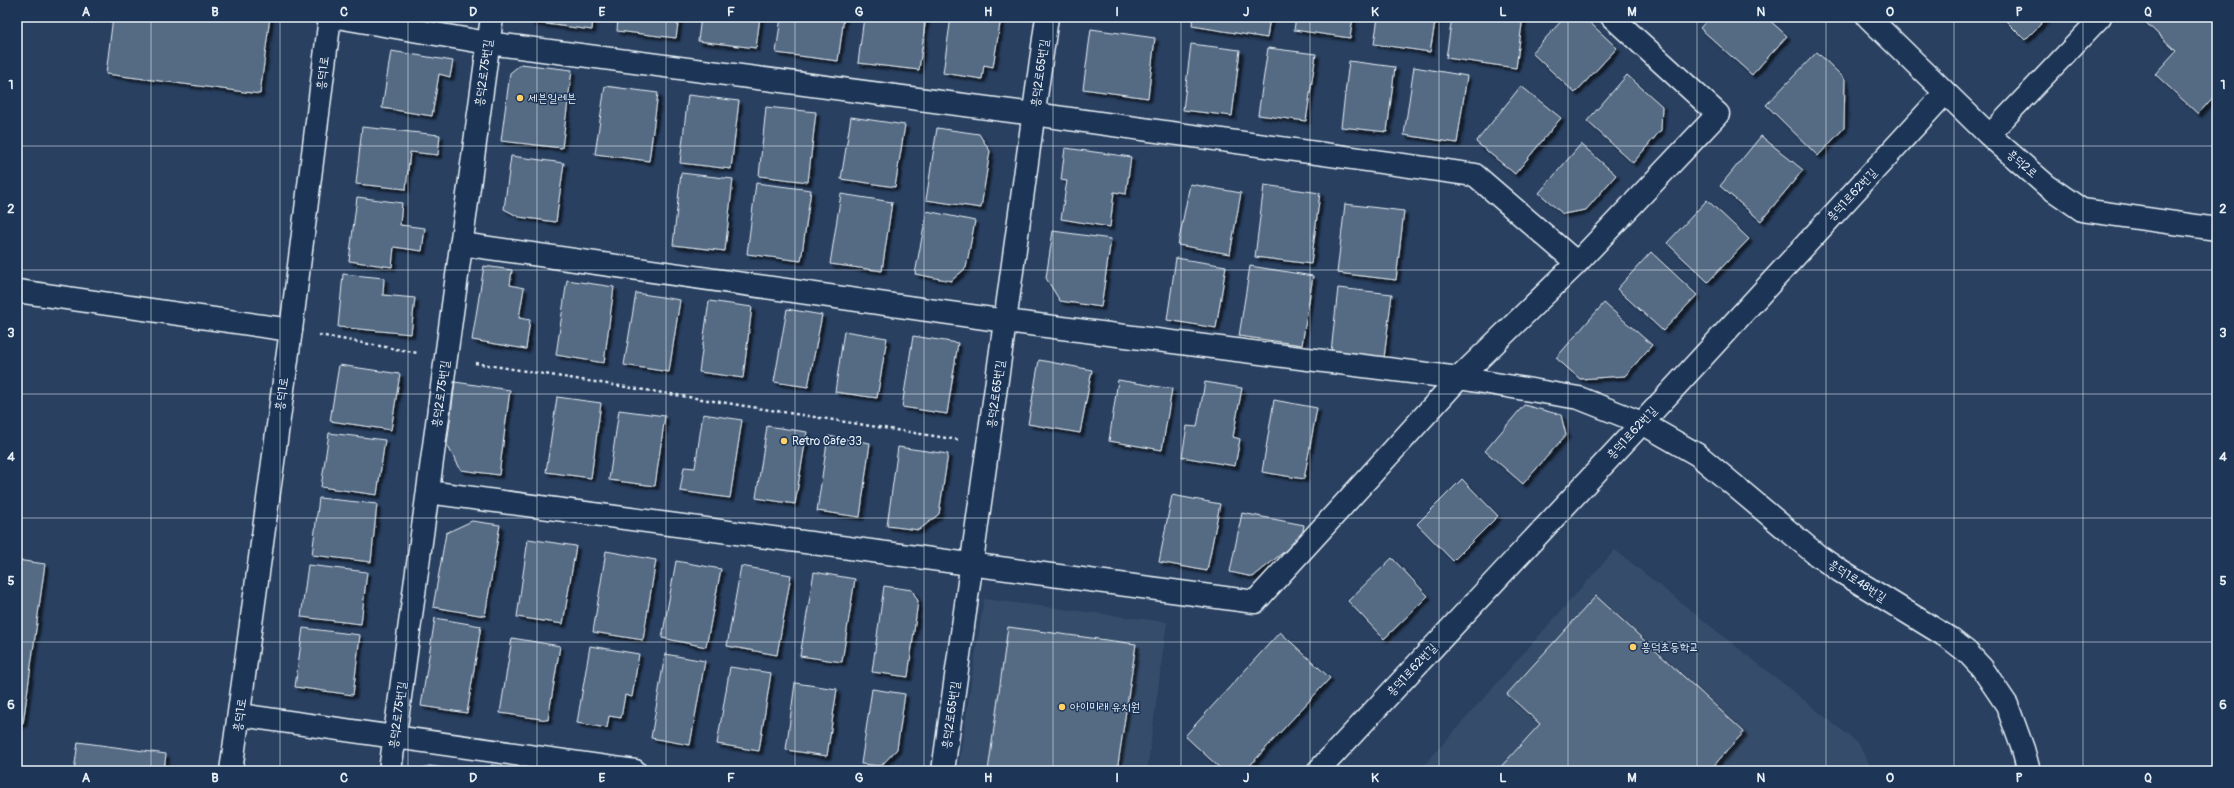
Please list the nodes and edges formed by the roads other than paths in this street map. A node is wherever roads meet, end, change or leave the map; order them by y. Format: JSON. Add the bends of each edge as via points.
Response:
{"nodes":[{"id":1,"x":330,"y":17,"type":"edge"},
{"id":2,"x":337,"y":17,"type":"edge"},
{"id":3,"x":492,"y":17,"type":"edge"},
{"id":4,"x":1047,"y":17,"type":"edge"},
{"id":5,"x":1612,"y":17,"type":"edge"},
{"id":6,"x":1868,"y":17,"type":"edge"},
{"id":7,"x":2101,"y":17,"type":"edge"},
{"id":8,"x":488,"y":43,"type":"junction"},
{"id":9,"x":1945,"y":93,"type":"junction"},
{"id":10,"x":1034,"y":114,"type":"junction"},
{"id":11,"x":1989,"y":135,"type":"junction"},
{"id":12,"x":2217,"y":229,"type":"edge"},
{"id":13,"x":461,"y":244,"type":"junction"},
{"id":14,"x":1577,"y":263,"type":"junction"},
{"id":15,"x":17,"y":291,"type":"edge"},
{"id":16,"x":1006,"y":321,"type":"junction"},
{"id":17,"x":291,"y":330,"type":"junction"},
{"id":18,"x":1459,"y":378,"type":"junction"},
{"id":19,"x":1642,"y":423,"type":"junction"},
{"id":20,"x":428,"y":492,"type":"junction"},
{"id":21,"x":972,"y":566,"type":"junction"},
{"id":22,"x":240,"y":715,"type":"junction"},
{"id":23,"x":395,"y":736,"type":"junction"},
{"id":24,"x":231,"y":771,"type":"edge"},
{"id":25,"x":390,"y":771,"type":"edge"},
{"id":26,"x":635,"y":771,"type":"edge"},
{"id":27,"x":943,"y":771,"type":"edge"},
{"id":28,"x":1318,"y":771,"type":"edge"},
{"id":29,"x":2029,"y":771,"type":"edge"}],
"edges":[{"from":1,"to":17,"type":"street","name":"흥덕1로"},
{"from":2,"to":8,"type":"street"},
{"from":3,"to":8,"type":"street","name":"흥덕2로75번길"},
{"from":4,"to":10,"type":"street","name":"흥덕2로65번길"},
{"from":5,"to":14,"type":"street","via":[[1718,114]]},
{"from":6,"to":9,"type":"street","name":"흥덕2로"},
{"from":7,"to":11,"type":"lane"},
{"from":8,"to":10,"type":"street"},
{"from":8,"to":13,"type":"street","name":"흥덕2로75번길"},
{"from":9,"to":11,"type":"street","name":"흥덕2로"},
{"from":9,"to":19,"type":"street","name":"흥덕1로62번길"},
{"from":10,"to":14,"type":"street","via":[[1475,175]]},
{"from":10,"to":16,"type":"street","name":"흥덕2로65번길"},
{"from":11,"to":12,"type":"street","name":"흥덕2로","via":[[2046,185],[2082,210]]},
{"from":13,"to":16,"type":"street","name":"흥덕1로48번길"},
{"from":13,"to":20,"type":"street","name":"흥덕2로75번길"},
{"from":14,"to":18,"type":"street"},
{"from":15,"to":17,"type":"street"},
{"from":16,"to":18,"type":"street","name":"흥덕1로48번길"},
{"from":16,"to":21,"type":"street","name":"흥덕2로65번길"},
{"from":17,"to":22,"type":"street","name":"흥덕1로"},
{"from":18,"to":19,"type":"street","name":"흥덕1로48번길","via":[[1579,398]]},
{"from":18,"to":21,"type":"street","via":[[1255,602]]},
{"from":19,"to":28,"type":"street","name":"흥덕1로62번길"},
{"from":19,"to":29,"type":"street","name":"흥덕1로48번길","via":[[1698,455],[1817,555],[1967,652],[1982,668],[2007,705]]},
{"from":20,"to":21,"type":"street"},
{"from":20,"to":23,"type":"street","name":"흥덕2로75번길"},
{"from":21,"to":27,"type":"street","name":"흥덕2로65번길"},
{"from":22,"to":23,"type":"street"},
{"from":22,"to":24,"type":"street","name":"흥덕1로"},
{"from":23,"to":25,"type":"street","name":"흥덕2로75번길"},
{"from":23,"to":26,"type":"street"}]}
